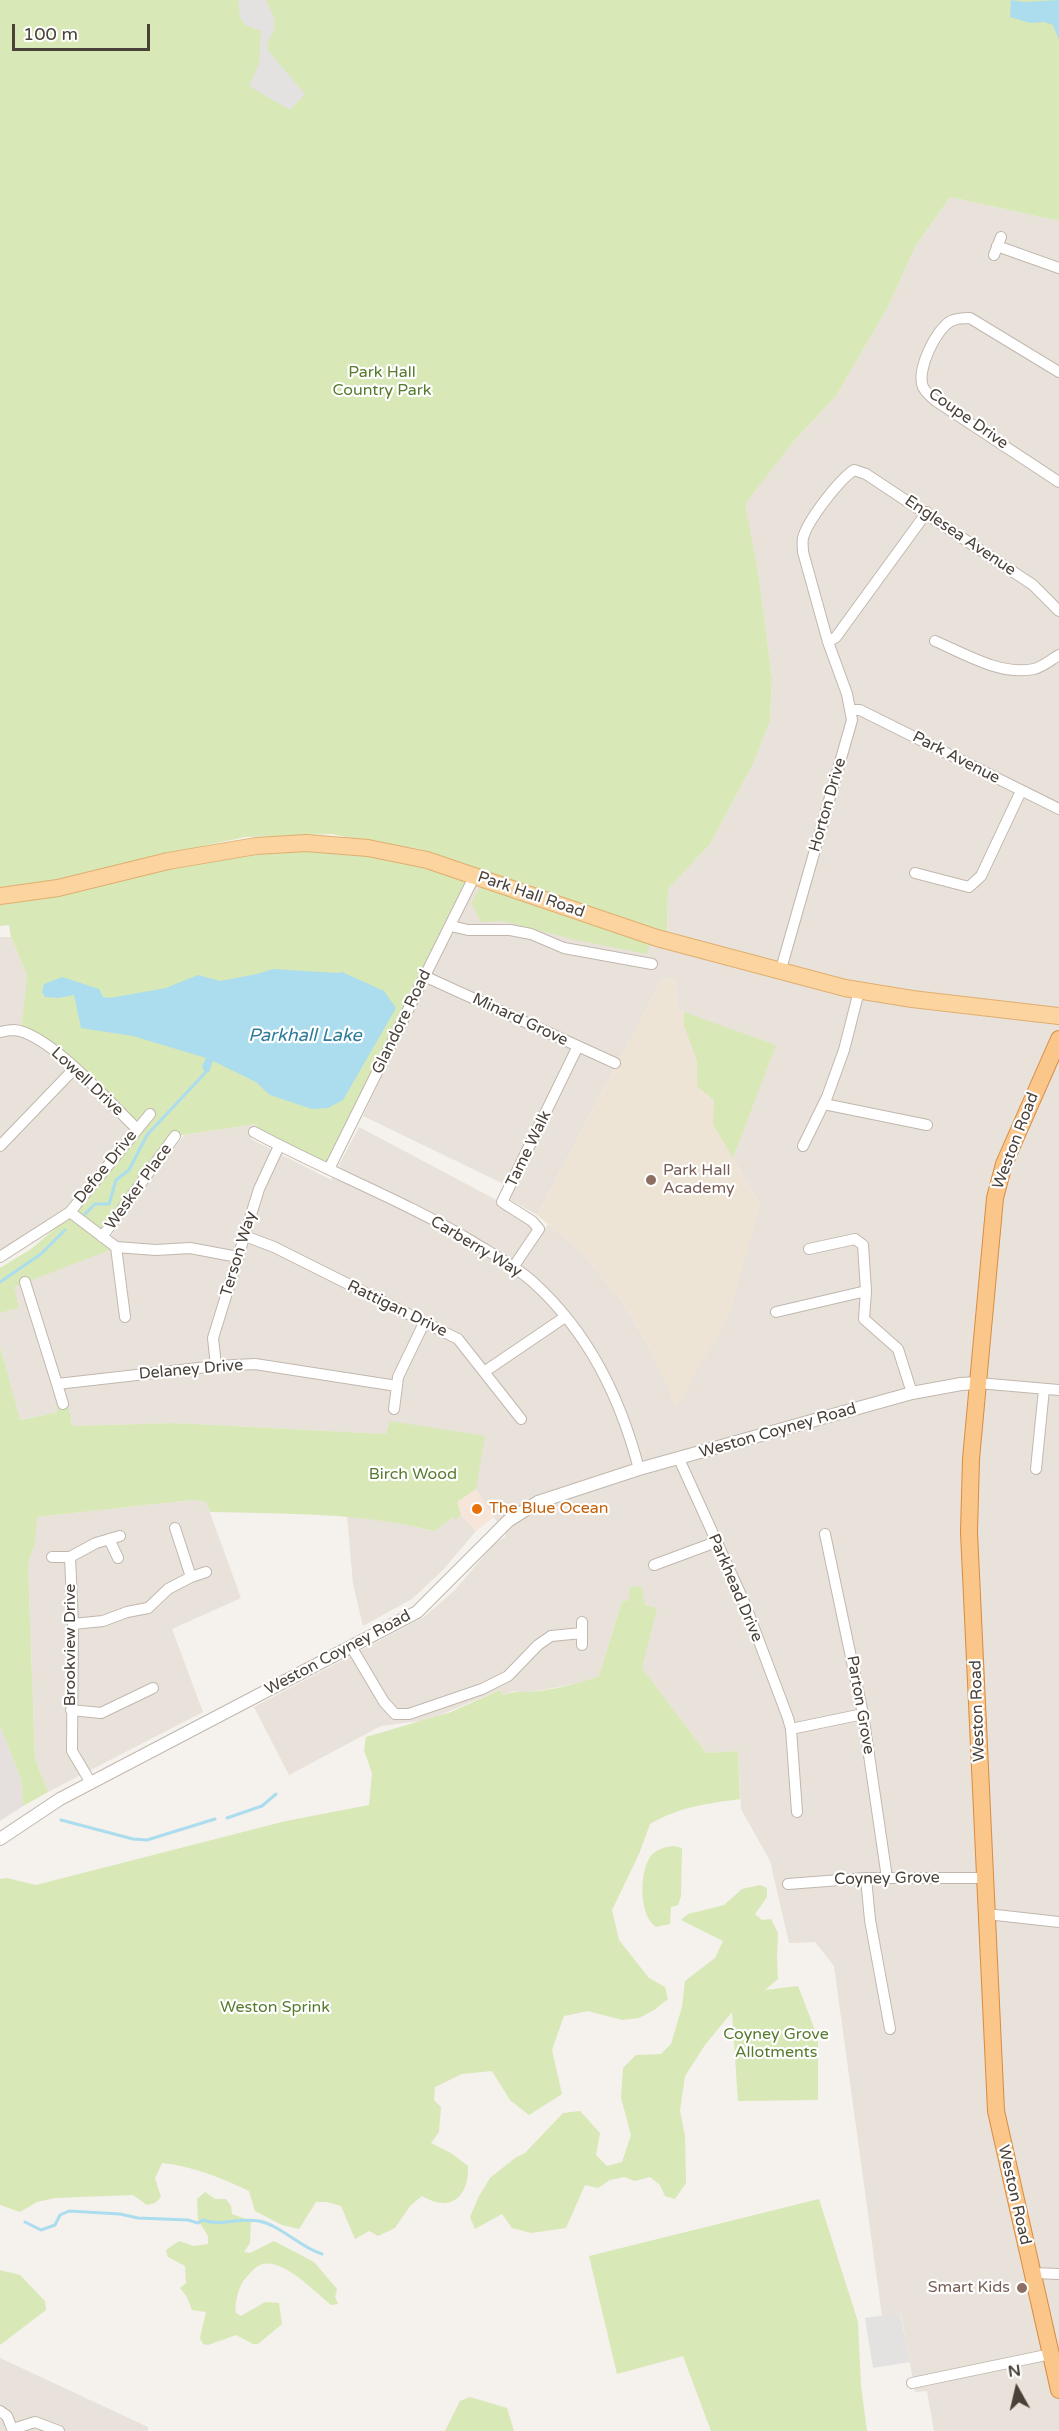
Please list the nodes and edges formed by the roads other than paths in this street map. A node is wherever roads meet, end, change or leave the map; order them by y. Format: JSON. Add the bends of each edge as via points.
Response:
{"nodes":[{"id":1,"x":997,"y":246,"type":"dead end"},
{"id":2,"x":1059,"y":268,"type":"edge"},
{"id":3,"x":1059,"y":372,"type":"edge"},
{"id":4,"x":1059,"y":482,"type":"edge"},
{"id":5,"x":927,"y":512,"type":"junction"},
{"id":6,"x":1059,"y":611,"type":"edge"},
{"id":7,"x":935,"y":641,"type":"dead end"},
{"id":8,"x":828,"y":642,"type":"junction"},
{"id":9,"x":1059,"y":655,"type":"edge"},
{"id":10,"x":852,"y":710,"type":"junction"},
{"id":11,"x":1021,"y":790,"type":"junction"},
{"id":12,"x":1059,"y":809,"type":"edge"},
{"id":13,"x":915,"y":873,"type":"dead end"},
{"id":14,"x":476,"y":876,"type":"junction"},
{"id":15,"x":0,"y":896,"type":"edge"},
{"id":16,"x":451,"y":926,"type":"junction"},
{"id":17,"x":652,"y":964,"type":"dead end"},
{"id":18,"x":781,"y":969,"type":"junction"},
{"id":19,"x":424,"y":976,"type":"junction"},
{"id":20,"x":859,"y":990,"type":"junction"},
{"id":21,"x":1059,"y":1016,"type":"edge"},
{"id":22,"x":0,"y":1032,"type":"edge"},
{"id":23,"x":1059,"y":1039,"type":"edge"},
{"id":24,"x":578,"y":1046,"type":"junction"},
{"id":25,"x":615,"y":1063,"type":"dead end"},
{"id":26,"x":75,"y":1068,"type":"junction"},
{"id":27,"x":824,"y":1104,"type":"junction"},
{"id":28,"x":150,"y":1114,"type":"dead end"},
{"id":29,"x":927,"y":1125,"type":"dead end"},
{"id":30,"x":137,"y":1129,"type":"junction"},
{"id":31,"x":254,"y":1132,"type":"dead end"},
{"id":32,"x":176,"y":1136,"type":"dead end"},
{"id":33,"x":0,"y":1146,"type":"edge"},
{"id":34,"x":279,"y":1146,"type":"junction"},
{"id":35,"x":803,"y":1146,"type":"dead end"},
{"id":36,"x":329,"y":1169,"type":"junction"},
{"id":37,"x":70,"y":1212,"type":"junction"},
{"id":38,"x":244,"y":1236,"type":"junction"},
{"id":39,"x":102,"y":1237,"type":"junction"},
{"id":40,"x":116,"y":1247,"type":"junction"},
{"id":41,"x":809,"y":1249,"type":"dead end"},
{"id":42,"x":0,"y":1257,"type":"edge"},
{"id":43,"x":238,"y":1257,"type":"junction"},
{"id":44,"x":514,"y":1266,"type":"junction"},
{"id":45,"x":25,"y":1282,"type":"dead end"},
{"id":46,"x":866,"y":1292,"type":"junction"},
{"id":47,"x":29,"y":1298,"type":"junction"},
{"id":48,"x":17,"y":1301,"type":"dead end"},
{"id":49,"x":776,"y":1312,"type":"dead end"},
{"id":50,"x":125,"y":1317,"type":"dead end"},
{"id":51,"x":565,"y":1317,"type":"junction"},
{"id":52,"x":424,"y":1323,"type":"junction"},
{"id":53,"x":216,"y":1366,"type":"junction"},
{"id":54,"x":484,"y":1372,"type":"junction"},
{"id":55,"x":978,"y":1383,"type":"junction"},
{"id":56,"x":57,"y":1384,"type":"junction"},
{"id":57,"x":397,"y":1386,"type":"junction"},
{"id":58,"x":1044,"y":1389,"type":"junction"},
{"id":59,"x":1059,"y":1390,"type":"edge"},
{"id":60,"x":912,"y":1393,"type":"junction"},
{"id":61,"x":63,"y":1404,"type":"dead end"},
{"id":62,"x":394,"y":1409,"type":"dead end"},
{"id":63,"x":521,"y":1419,"type":"dead end"},
{"id":64,"x":679,"y":1459,"type":"junction"},
{"id":65,"x":639,"y":1469,"type":"junction"},
{"id":66,"x":1036,"y":1469,"type":"dead end"},
{"id":67,"x":825,"y":1534,"type":"dead end"},
{"id":68,"x":167,"y":1542,"type":"dead end"},
{"id":69,"x":716,"y":1542,"type":"junction"},
{"id":70,"x":52,"y":1557,"type":"dead end"},
{"id":71,"x":70,"y":1557,"type":"junction"},
{"id":72,"x":118,"y":1558,"type":"dead end"},
{"id":73,"x":654,"y":1565,"type":"dead end"},
{"id":74,"x":206,"y":1572,"type":"dead end"},
{"id":75,"x":191,"y":1576,"type":"junction"},
{"id":76,"x":73,"y":1624,"type":"junction"},
{"id":77,"x":582,"y":1633,"type":"dead end"},
{"id":78,"x":352,"y":1648,"type":"junction"},
{"id":79,"x":153,"y":1688,"type":"dead end"},
{"id":80,"x":71,"y":1710,"type":"junction"},
{"id":81,"x":863,"y":1714,"type":"junction"},
{"id":82,"x":789,"y":1724,"type":"junction"},
{"id":83,"x":91,"y":1783,"type":"junction"},
{"id":84,"x":797,"y":1812,"type":"dead end"},
{"id":85,"x":0,"y":1839,"type":"edge"},
{"id":86,"x":866,"y":1878,"type":"junction"},
{"id":87,"x":886,"y":1878,"type":"junction"},
{"id":88,"x":986,"y":1878,"type":"junction"},
{"id":89,"x":788,"y":1884,"type":"dead end"},
{"id":90,"x":987,"y":1914,"type":"junction"},
{"id":91,"x":1059,"y":1922,"type":"edge"},
{"id":92,"x":890,"y":2030,"type":"dead end"},
{"id":93,"x":1032,"y":2273,"type":"junction"},
{"id":94,"x":1059,"y":2274,"type":"edge"},
{"id":95,"x":1051,"y":2354,"type":"junction"},
{"id":96,"x":912,"y":2383,"type":"dead end"},
{"id":97,"x":1059,"y":2390,"type":"edge"},
{"id":98,"x":0,"y":2411,"type":"edge"},
{"id":99,"x":13,"y":2430,"type":"edge"},
{"id":100,"x":59,"y":2431,"type":"edge"}],
"edges":[{"from":1,"to":2,"type":"street"},
{"from":3,"to":4,"type":"street","name":"Coupe Drive","via":[[970,318],[959,318],[942,328],[921,374],[923,386],[936,401]]},
{"from":5,"to":6,"type":"street","name":"Englesea Avenue","via":[[1033,585]]},
{"from":5,"to":8,"type":"street","via":[[836,637]]},
{"from":5,"to":8,"type":"street","name":"Englesea Avenue","via":[[854,470],[834,488],[806,530],[802,552]]},
{"from":7,"to":9,"type":"street","via":[[1011,669],[1036,668]]},
{"from":8,"to":10,"type":"street"},
{"from":10,"to":11,"type":"street","name":"Park Avenue","via":[[860,710]]},
{"from":10,"to":18,"type":"street","name":"Horton Drive"},
{"from":11,"to":12,"type":"street","name":"Park Avenue"},
{"from":11,"to":13,"type":"street","via":[[981,876],[969,887]]},
{"from":14,"to":15,"type":"main road","name":"Park Hall Road","via":[[428,860],[368,848],[281,844],[197,855],[58,888]]},
{"from":14,"to":16,"type":"street","name":"Glandore Road"},
{"from":14,"to":18,"type":"main road","name":"Park Hall Road","via":[[657,938]]},
{"from":16,"to":17,"type":"street","via":[[510,930],[564,948]]},
{"from":16,"to":19,"type":"street","name":"Glandore Road"},
{"from":18,"to":20,"type":"main road","name":"Park Hall Road"},
{"from":19,"to":24,"type":"street","name":"Minard Grove"},
{"from":19,"to":36,"type":"street","name":"Glandore Road"},
{"from":20,"to":21,"type":"main road","name":"Park Hall Road"},
{"from":20,"to":27,"type":"street","via":[[844,1050]]},
{"from":22,"to":26,"type":"street","name":"Lowell Drive","via":[[21,1032],[58,1052]]},
{"from":23,"to":55,"type":"highway","name":"Weston Road","via":[[1004,1164],[995,1198]]},
{"from":24,"to":25,"type":"street","name":"Minard Grove"},
{"from":24,"to":44,"type":"street","name":"Tame Walk","via":[[502,1202],[539,1229]]},
{"from":26,"to":30,"type":"street","name":"Lowell Drive"},
{"from":26,"to":33,"type":"street"},
{"from":27,"to":29,"type":"street"},
{"from":27,"to":35,"type":"street"},
{"from":28,"to":30,"type":"street","name":"Defoe Drive"},
{"from":30,"to":37,"type":"street","name":"Defoe Drive"},
{"from":31,"to":34,"type":"street","name":"Carberry Way"},
{"from":32,"to":39,"type":"street","name":"Wesker Place"},
{"from":34,"to":36,"type":"street","name":"Carberry Way"},
{"from":34,"to":38,"type":"street","name":"Terson Way","via":[[259,1189]]},
{"from":36,"to":44,"type":"street","name":"Carberry Way","via":[[450,1228]]},
{"from":37,"to":39,"type":"street"},
{"from":37,"to":42,"type":"street","name":"Defoe Drive"},
{"from":38,"to":43,"type":"street","name":"Terson Way"},
{"from":38,"to":52,"type":"street","name":"Rattigan Drive","via":[[274,1247]]},
{"from":39,"to":40,"type":"street"},
{"from":40,"to":43,"type":"street","via":[[190,1248]]},
{"from":40,"to":50,"type":"street"},
{"from":41,"to":46,"type":"street","via":[[855,1239],[863,1245]]},
{"from":43,"to":53,"type":"street","name":"Terson Way","via":[[213,1338]]},
{"from":44,"to":51,"type":"street","name":"Carberry Way"},
{"from":45,"to":47,"type":"street"},
{"from":46,"to":49,"type":"street"},
{"from":46,"to":60,"type":"street","via":[[864,1319],[898,1349]]},
{"from":47,"to":48,"type":"street"},
{"from":47,"to":56,"type":"street"},
{"from":51,"to":54,"type":"street"},
{"from":51,"to":65,"type":"street","name":"Carberry Way","via":[[614,1392]]},
{"from":52,"to":54,"type":"street","name":"Rattigan Drive","via":[[458,1339]]},
{"from":52,"to":57,"type":"street"},
{"from":53,"to":56,"type":"street","name":"Delaney Drive"},
{"from":53,"to":57,"type":"street","name":"Delaney Drive","via":[[255,1365]]},
{"from":54,"to":63,"type":"street","name":"Rattigan Drive"},
{"from":55,"to":58,"type":"street"},
{"from":55,"to":60,"type":"street","name":"Weston Coyney Road"},
{"from":55,"to":88,"type":"highway","name":"Weston Road","via":[[969,1532]]},
{"from":56,"to":61,"type":"street"},
{"from":57,"to":62,"type":"street"},
{"from":58,"to":59,"type":"street"},
{"from":58,"to":66,"type":"street"},
{"from":60,"to":64,"type":"street","name":"Weston Coyney Road"},
{"from":64,"to":65,"type":"street","name":"Weston Coyney Road"},
{"from":64,"to":69,"type":"street","name":"Parkhead Drive"},
{"from":65,"to":78,"type":"street","name":"Weston Coyney Road","via":[[538,1502],[508,1521],[417,1612]]},
{"from":67,"to":81,"type":"street","name":"Parton Grove"},
{"from":68,"to":75,"type":"street","via":[[176,1533]]},
{"from":69,"to":73,"type":"street"},
{"from":69,"to":82,"type":"street","name":"Parkhead Drive","via":[[745,1604]]},
{"from":70,"to":71,"type":"street"},
{"from":71,"to":72,"type":"street","via":[[115,1537]]},
{"from":71,"to":76,"type":"street","name":"Brookview Drive"},
{"from":74,"to":75,"type":"street"},
{"from":75,"to":76,"type":"street","via":[[168,1589],[148,1608],[102,1621]]},
{"from":76,"to":80,"type":"street","name":"Brookview Drive"},
{"from":77,"to":78,"type":"street","via":[[551,1636],[508,1676],[409,1714],[395,1714],[384,1702]]},
{"from":78,"to":83,"type":"street","name":"Weston Coyney Road"},
{"from":79,"to":80,"type":"street","via":[[101,1713]]},
{"from":80,"to":83,"type":"street","name":"Brookview Drive","via":[[72,1751]]},
{"from":81,"to":82,"type":"street"},
{"from":81,"to":87,"type":"street","name":"Parton Grove"},
{"from":82,"to":84,"type":"street","name":"Parkhead Drive"},
{"from":83,"to":85,"type":"street","name":"Weston Coyney Road"},
{"from":86,"to":87,"type":"street","name":"Coyney Grove"},
{"from":86,"to":89,"type":"street","name":"Coyney Grove"},
{"from":86,"to":92,"type":"street"},
{"from":87,"to":88,"type":"street","name":"Coyney Grove"},
{"from":88,"to":90,"type":"highway","name":"Weston Road"},
{"from":90,"to":91,"type":"street"},
{"from":90,"to":93,"type":"highway","name":"Weston Road","via":[[996,2111]]},
{"from":93,"to":94,"type":"street"},
{"from":93,"to":95,"type":"highway","name":"Weston Road"},
{"from":95,"to":96,"type":"street"},
{"from":95,"to":97,"type":"highway","name":"Weston Road"},
{"from":98,"to":99,"type":"street"},
{"from":99,"to":100,"type":"street","via":[[35,2422]]}]}
